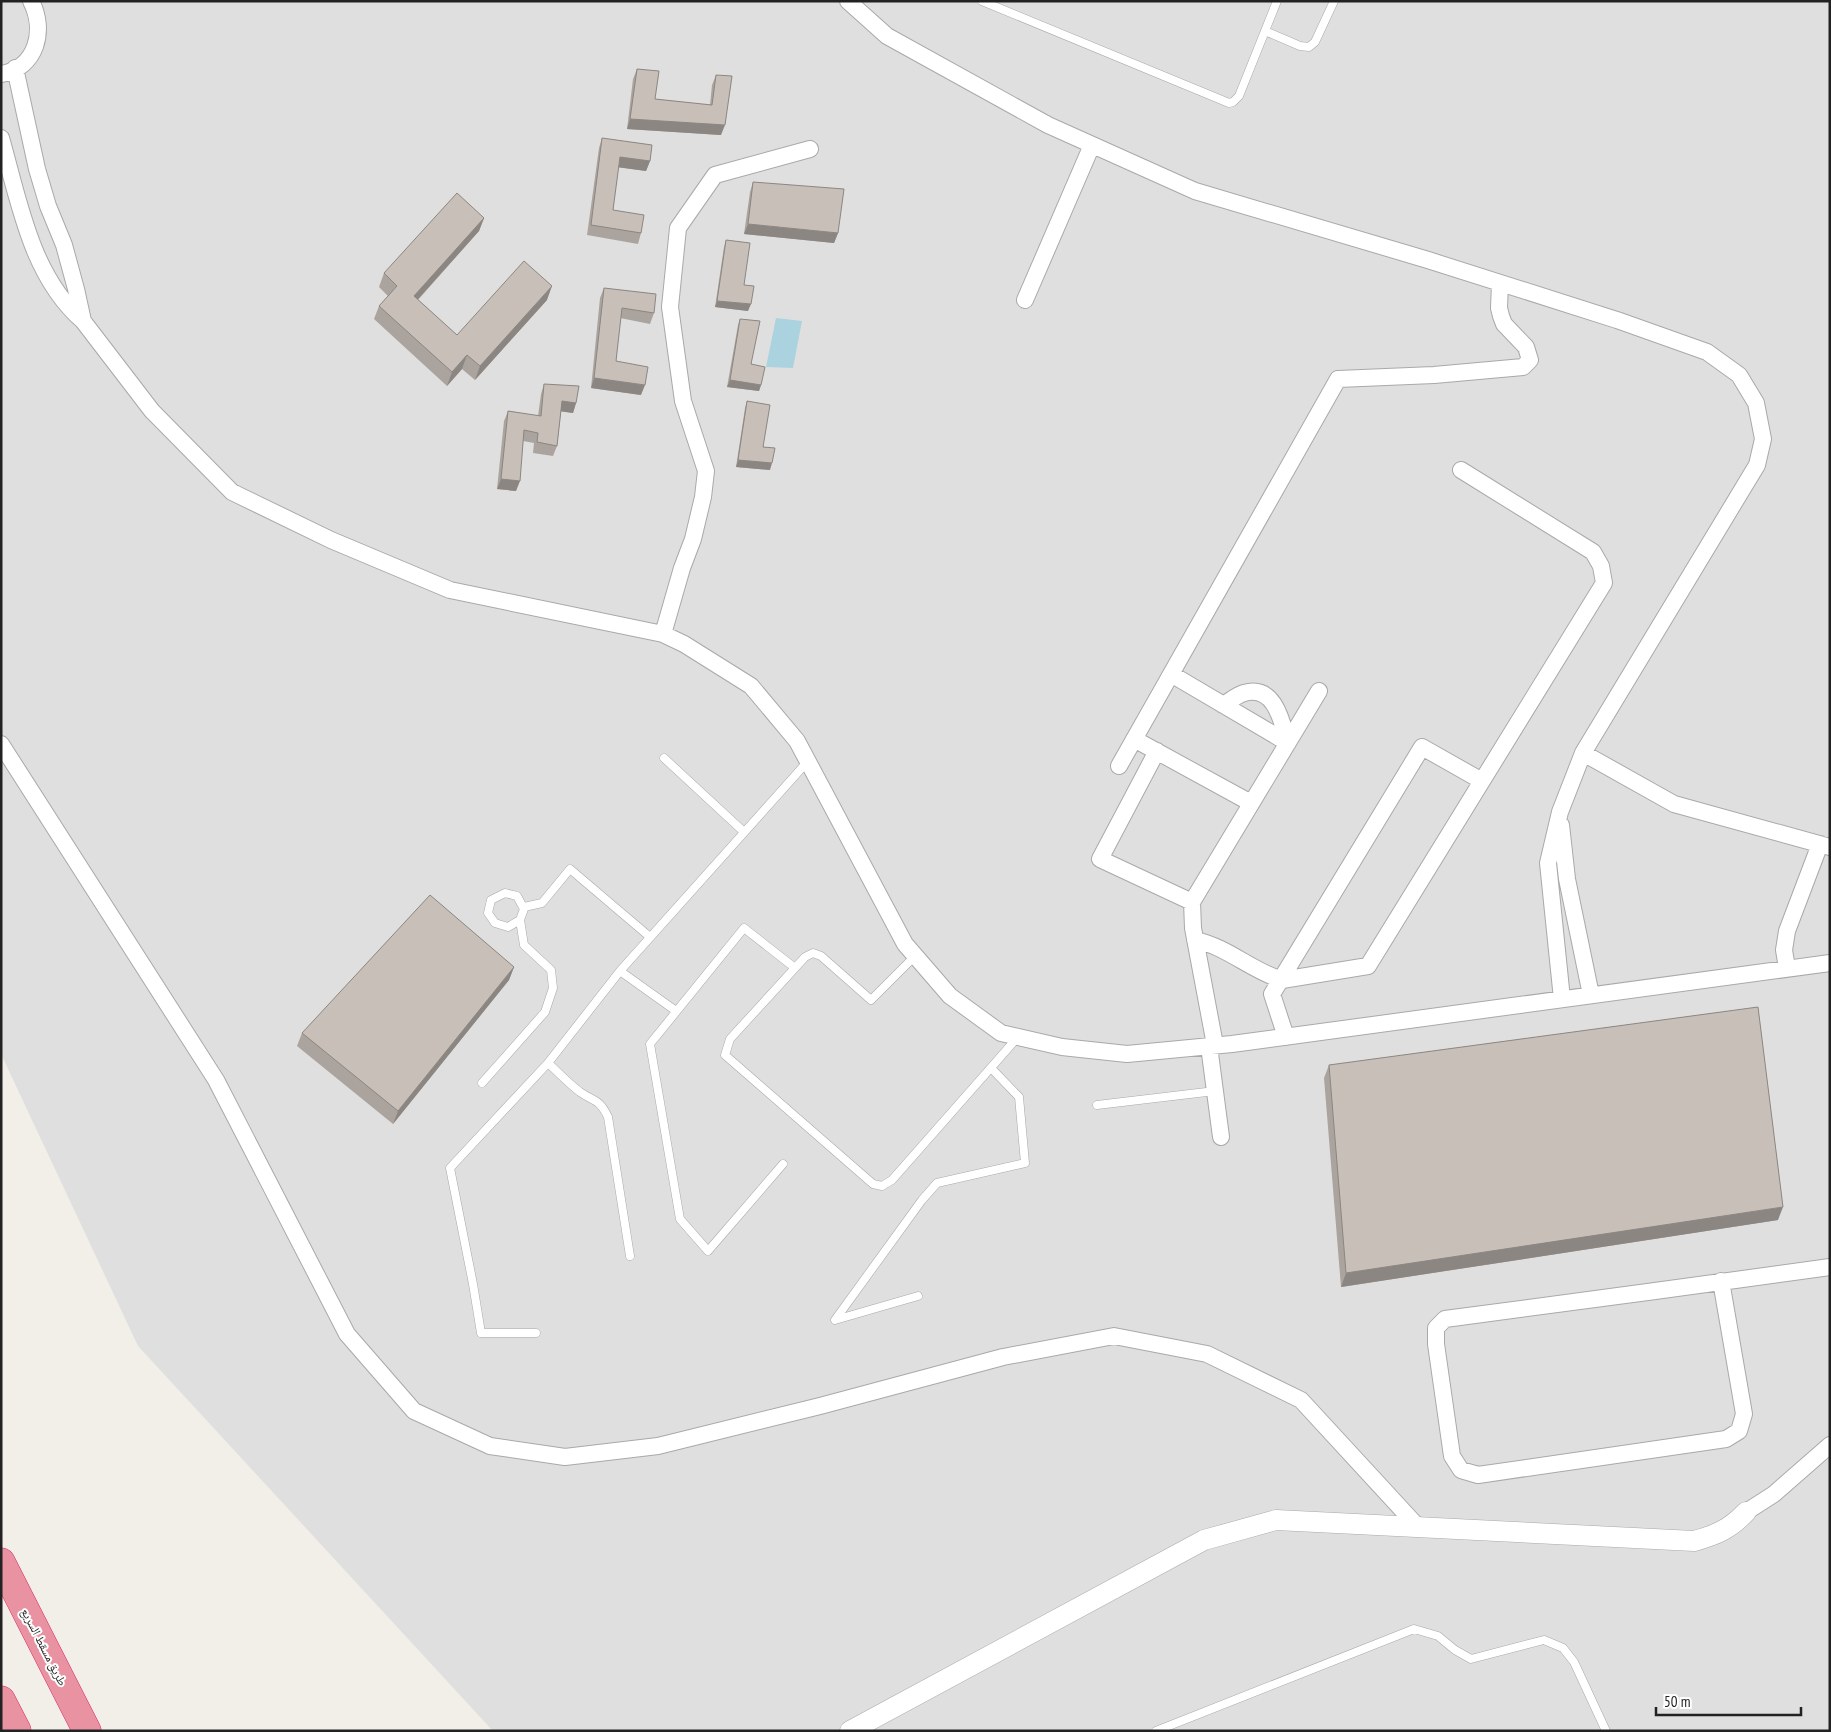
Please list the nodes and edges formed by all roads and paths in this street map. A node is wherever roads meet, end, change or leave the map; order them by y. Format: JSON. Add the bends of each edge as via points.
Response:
{"nodes":[{"id":1,"x":31,"y":1,"type":"edge"},
{"id":2,"x":48,"y":1,"type":"edge"},
{"id":3,"x":848,"y":1,"type":"edge"},
{"id":4,"x":982,"y":1,"type":"edge"},
{"id":5,"x":1277,"y":1,"type":"edge"},
{"id":6,"x":1334,"y":1,"type":"edge"},
{"id":7,"x":39,"y":32,"type":"junction"},
{"id":8,"x":1265,"y":32,"type":"junction"},
{"id":9,"x":8,"y":71,"type":"edge"},
{"id":10,"x":1,"y":138,"type":"edge"},
{"id":11,"x":1092,"y":144,"type":"junction"},
{"id":12,"x":810,"y":149,"type":"dead end"},
{"id":13,"x":1500,"y":283,"type":"junction"},
{"id":14,"x":1024,"y":300,"type":"dead end"},
{"id":15,"x":83,"y":321,"type":"junction"},
{"id":16,"x":1462,"y":470,"type":"dead end"},
{"id":17,"x":663,"y":634,"type":"junction"},
{"id":18,"x":1171,"y":674,"type":"junction"},
{"id":19,"x":1319,"y":690,"type":"dead end"},
{"id":20,"x":1223,"y":705,"type":"junction"},
{"id":21,"x":1134,"y":739,"type":"junction"},
{"id":22,"x":1288,"y":743,"type":"junction"},
{"id":23,"x":1,"y":744,"type":"edge"},
{"id":24,"x":1157,"y":751,"type":"junction"},
{"id":25,"x":1583,"y":753,"type":"junction"},
{"id":26,"x":664,"y":758,"type":"dead end"},
{"id":27,"x":808,"y":761,"type":"junction"},
{"id":28,"x":1119,"y":766,"type":"dead end"},
{"id":29,"x":1482,"y":782,"type":"junction"},
{"id":30,"x":1251,"y":803,"type":"junction"},
{"id":31,"x":1560,"y":812,"type":"junction"},
{"id":32,"x":744,"y":832,"type":"junction"},
{"id":33,"x":1825,"y":846,"type":"edge"},
{"id":34,"x":1192,"y":902,"type":"junction"},
{"id":35,"x":524,"y":908,"type":"junction"},
{"id":36,"x":520,"y":920,"type":"junction"},
{"id":37,"x":650,"y":937,"type":"junction"},
{"id":38,"x":1195,"y":940,"type":"junction"},
{"id":39,"x":915,"y":956,"type":"junction"},
{"id":40,"x":1830,"y":963,"type":"edge"},
{"id":41,"x":795,"y":968,"type":"junction"},
{"id":42,"x":1787,"y":968,"type":"junction"},
{"id":43,"x":620,"y":971,"type":"junction"},
{"id":44,"x":1282,"y":980,"type":"junction"},
{"id":45,"x":1591,"y":995,"type":"junction"},
{"id":46,"x":1562,"y":999,"type":"junction"},
{"id":47,"x":676,"y":1012,"type":"junction"},
{"id":48,"x":1286,"y":1036,"type":"junction"},
{"id":49,"x":1018,"y":1037,"type":"junction"},
{"id":50,"x":1212,"y":1046,"type":"junction"},
{"id":51,"x":548,"y":1063,"type":"junction"},
{"id":52,"x":991,"y":1068,"type":"junction"},
{"id":53,"x":482,"y":1083,"type":"dead end"},
{"id":54,"x":1215,"y":1091,"type":"junction"},
{"id":55,"x":1098,"y":1105,"type":"dead end"},
{"id":56,"x":1221,"y":1137,"type":"dead end"},
{"id":57,"x":783,"y":1164,"type":"dead end"},
{"id":58,"x":630,"y":1256,"type":"dead end"},
{"id":59,"x":1830,"y":1267,"type":"edge"},
{"id":60,"x":1721,"y":1281,"type":"junction"},
{"id":61,"x":918,"y":1296,"type":"dead end"},
{"id":62,"x":536,"y":1334,"type":"dead end"},
{"id":63,"x":1830,"y":1445,"type":"edge"},
{"id":64,"x":1746,"y":1512,"type":"joint"},
{"id":65,"x":1418,"y":1527,"type":"junction"},
{"id":66,"x":1,"y":1550,"type":"edge"},
{"id":67,"x":1,"y":1562,"type":"edge"},
{"id":68,"x":15,"y":1591,"type":"junction"},
{"id":69,"x":1,"y":1700,"type":"edge"},
{"id":70,"x":849,"y":1730,"type":"edge"},
{"id":71,"x":17,"y":1731,"type":"edge"},
{"id":72,"x":87,"y":1731,"type":"edge"},
{"id":73,"x":1156,"y":1731,"type":"edge"},
{"id":74,"x":1606,"y":1731,"type":"edge"}],
"edges":[{"from":1,"to":7,"type":"street","via":[[37,14]]},
{"from":2,"to":7,"type":"street"},
{"from":3,"to":11,"type":"street","via":[[887,36],[1048,125]]},
{"from":4,"to":8,"type":"lane","via":[[1229,103],[1239,96]]},
{"from":5,"to":8,"type":"lane"},
{"from":6,"to":8,"type":"lane","via":[[1313,45],[1304,47]]},
{"from":7,"to":9,"type":"street","via":[[34,49],[24,63]]},
{"from":9,"to":15,"type":"street","via":[[48,206],[64,245]]},
{"from":10,"to":15,"type":"street","via":[[31,241],[48,276],[71,310]]},
{"from":11,"to":13,"type":"street","via":[[1196,191]]},
{"from":11,"to":14,"type":"street"},
{"from":12,"to":17,"type":"street","via":[[715,175],[678,228],[670,306],[683,401],[706,471],[693,539]]},
{"from":13,"to":18,"type":"street","via":[[1501,316],[1504,324],[1526,347],[1530,360],[1524,368],[1338,379]]},
{"from":13,"to":25,"type":"street","via":[[1707,352],[1739,375],[1756,402],[1761,430],[1756,465]]},
{"from":15,"to":17,"type":"street","via":[[152,411],[232,492],[331,540],[450,590]]},
{"from":16,"to":29,"type":"street","via":[[1594,552],[1604,583]]},
{"from":17,"to":27,"type":"street","via":[[751,686],[797,741]]},
{"from":18,"to":20,"type":"street"},
{"from":18,"to":21,"type":"street"},
{"from":19,"to":22,"type":"street"},
{"from":20,"to":22,"type":"street"},
{"from":20,"to":22,"type":"street","via":[[1244,693],[1270,698],[1280,716]]},
{"from":21,"to":24,"type":"street"},
{"from":21,"to":28,"type":"street"},
{"from":22,"to":30,"type":"street"},
{"from":23,"to":65,"type":"street","via":[[216,1080],[347,1334],[414,1411],[490,1446],[565,1457],[658,1446],[1003,1357],[1114,1336],[1207,1354],[1301,1400]]},
{"from":24,"to":30,"type":"street"},
{"from":24,"to":34,"type":"street","via":[[1100,859]]},
{"from":25,"to":31,"type":"street"},
{"from":25,"to":33,"type":"street","via":[[1674,804]]},
{"from":26,"to":32,"type":"lane"},
{"from":27,"to":32,"type":"lane"},
{"from":27,"to":39,"type":"street","via":[[905,944]]},
{"from":29,"to":44,"type":"street","via":[[1368,966]]},
{"from":29,"to":44,"type":"street","via":[[1422,747]]},
{"from":30,"to":34,"type":"street"},
{"from":31,"to":45,"type":"street","via":[[1568,879]]},
{"from":31,"to":46,"type":"street","via":[[1548,864]]},
{"from":32,"to":37,"type":"lane"},
{"from":33,"to":42,"type":"street","via":[[1787,931],[1784,950]]},
{"from":34,"to":38,"type":"street"},
{"from":35,"to":36,"type":"lane"},
{"from":35,"to":36,"type":"lane","via":[[517,896],[503,893],[491,900],[488,912],[495,924],[508,927]]},
{"from":35,"to":37,"type":"lane","via":[[542,903],[570,869]]},
{"from":36,"to":53,"type":"lane","via":[[524,945],[551,970],[553,988],[545,1012]]},
{"from":37,"to":43,"type":"lane"},
{"from":38,"to":44,"type":"street","via":[[1213,944]]},
{"from":38,"to":50,"type":"street"},
{"from":39,"to":41,"type":"lane","via":[[871,1000],[821,956],[813,953]]},
{"from":39,"to":49,"type":"street","via":[[950,996],[1001,1033]]},
{"from":40,"to":42,"type":"street"},
{"from":41,"to":47,"type":"lane","via":[[744,928]]},
{"from":41,"to":52,"type":"lane","via":[[730,1039],[725,1055],[873,1184],[882,1186],[892,1180]]},
{"from":42,"to":45,"type":"street"},
{"from":43,"to":47,"type":"lane"},
{"from":43,"to":51,"type":"lane"},
{"from":44,"to":48,"type":"street","via":[[1272,994]]},
{"from":45,"to":46,"type":"street"},
{"from":46,"to":48,"type":"street"},
{"from":47,"to":57,"type":"lane","via":[[650,1044],[680,1219],[708,1251]]},
{"from":48,"to":50,"type":"street"},
{"from":49,"to":50,"type":"street","via":[[1062,1047],[1126,1054]]},
{"from":49,"to":52,"type":"lane"},
{"from":50,"to":54,"type":"street"},
{"from":51,"to":58,"type":"lane","via":[[581,1092],[597,1100],[608,1117]]},
{"from":51,"to":62,"type":"lane","via":[[450,1168],[481,1333]]},
{"from":52,"to":61,"type":"lane","via":[[1019,1097],[1025,1163],[937,1183],[835,1320]]},
{"from":54,"to":55,"type":"lane"},
{"from":54,"to":56,"type":"street"},
{"from":59,"to":60,"type":"street"},
{"from":60,"to":60,"type":"street","via":[[1445,1319],[1436,1328],[1436,1344],[1452,1456],[1461,1470],[1478,1475],[1726,1439],[1739,1431],[1744,1414]]},
{"from":63,"to":64,"type":"street","via":[[1774,1494]]},
{"from":64,"to":65,"type":"street","via":[[1718,1534],[1694,1541]]},
{"from":65,"to":70,"type":"street","via":[[1276,1520],[1204,1540]]},
{"from":66,"to":68,"type":"highway"},
{"from":67,"to":68,"type":"highway","name":"طريق مسقط السريع"},
{"from":68,"to":72,"type":"highway","name":"طريق مسقط السريع"},
{"from":69,"to":71,"type":"highway"},
{"from":73,"to":74,"type":"lane","via":[[1414,1629],[1438,1636],[1471,1659],[1544,1640],[1563,1648],[1574,1662]]}]}
